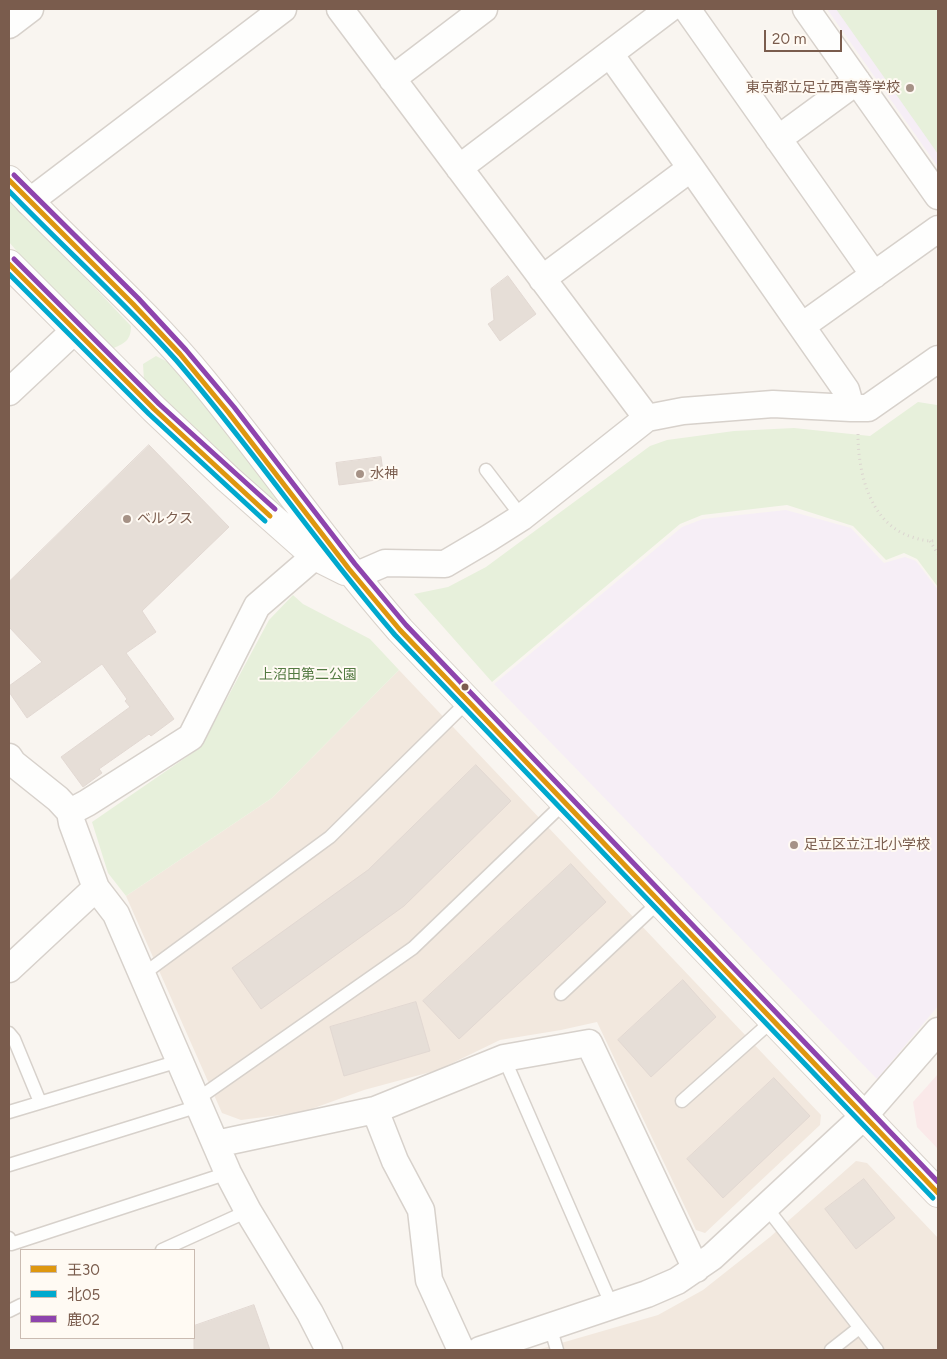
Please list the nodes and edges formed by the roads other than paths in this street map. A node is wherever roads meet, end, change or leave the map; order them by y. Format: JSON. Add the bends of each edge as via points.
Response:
{"nodes":[{"id":1,"x":30,"y":9,"type":"edge"},
{"id":2,"x":283,"y":9,"type":"edge"},
{"id":3,"x":340,"y":9,"type":"edge"},
{"id":4,"x":484,"y":9,"type":"edge"},
{"id":5,"x":669,"y":9,"type":"edge"},
{"id":6,"x":687,"y":9,"type":"edge"},
{"id":7,"x":806,"y":9,"type":"edge"},
{"id":8,"x":9,"y":24,"type":"edge"},
{"id":9,"x":610,"y":54,"type":"junction"},
{"id":10,"x":392,"y":79,"type":"junction"},
{"id":11,"x":857,"y":81,"type":"junction"},
{"id":12,"x":778,"y":139,"type":"junction"},
{"id":13,"x":459,"y":168,"type":"junction"},
{"id":14,"x":691,"y":168,"type":"junction"},
{"id":15,"x":9,"y":180,"type":"edge"},
{"id":16,"x":938,"y":196,"type":"edge"},
{"id":17,"x":30,"y":202,"type":"junction"},
{"id":18,"x":938,"y":229,"type":"edge"},
{"id":19,"x":9,"y":264,"type":"edge"},
{"id":20,"x":874,"y":275,"type":"junction"},
{"id":21,"x":542,"y":279,"type":"junction"},
{"id":22,"x":802,"y":326,"type":"junction"},
{"id":23,"x":76,"y":330,"type":"junction"},
{"id":24,"x":938,"y":360,"type":"edge"},
{"id":25,"x":9,"y":392,"type":"edge"},
{"id":26,"x":647,"y":418,"type":"junction"},
{"id":27,"x":854,"y":419,"type":"junction"},
{"id":28,"x":486,"y":470,"type":"dead end"},
{"id":29,"x":522,"y":516,"type":"junction"},
{"id":30,"x":315,"y":556,"type":"junction"},
{"id":31,"x":355,"y":576,"type":"junction"},
{"id":32,"x":468,"y":701,"type":"junction"},
{"id":33,"x":9,"y":757,"type":"edge"},
{"id":34,"x":565,"y":802,"type":"junction"},
{"id":35,"x":70,"y":812,"type":"junction"},
{"id":36,"x":96,"y":888,"type":"junction"},
{"id":37,"x":660,"y":901,"type":"junction"},
{"id":38,"x":9,"y":969,"type":"edge"},
{"id":39,"x":142,"y":975,"type":"junction"},
{"id":40,"x":561,"y":994,"type":"dead end"},
{"id":41,"x":773,"y":1020,"type":"junction"},
{"id":42,"x":938,"y":1031,"type":"edge"},
{"id":43,"x":9,"y":1033,"type":"edge"},
{"id":44,"x":504,"y":1058,"type":"junction"},
{"id":45,"x":179,"y":1061,"type":"junction"},
{"id":46,"x":682,"y":1101,"type":"dead end"},
{"id":47,"x":40,"y":1102,"type":"junction"},
{"id":48,"x":198,"y":1103,"type":"junction"},
{"id":49,"x":375,"y":1110,"type":"junction"},
{"id":50,"x":9,"y":1112,"type":"edge"},
{"id":51,"x":864,"y":1116,"type":"junction"},
{"id":52,"x":216,"y":1144,"type":"junction"},
{"id":53,"x":9,"y":1165,"type":"edge"},
{"id":54,"x":228,"y":1173,"type":"junction"},
{"id":55,"x":938,"y":1193,"type":"edge"},
{"id":56,"x":766,"y":1207,"type":"junction"},
{"id":57,"x":248,"y":1210,"type":"junction"},
{"id":58,"x":9,"y":1238,"type":"edge"},
{"id":59,"x":164,"y":1249,"type":"edge"},
{"id":60,"x":696,"y":1269,"type":"junction"},
{"id":61,"x":612,"y":1306,"type":"junction"},
{"id":62,"x":860,"y":1328,"type":"junction"},
{"id":63,"x":554,"y":1338,"type":"edge"},
{"id":64,"x":328,"y":1350,"type":"edge"},
{"id":65,"x":461,"y":1350,"type":"edge"},
{"id":66,"x":480,"y":1350,"type":"edge"},
{"id":67,"x":831,"y":1350,"type":"edge"},
{"id":68,"x":877,"y":1350,"type":"edge"}],
"edges":[{"from":1,"to":8,"type":"street"},
{"from":2,"to":17,"type":"street"},
{"from":3,"to":10,"type":"street"},
{"from":4,"to":10,"type":"street"},
{"from":5,"to":9,"type":"street"},
{"from":6,"to":12,"type":"street"},
{"from":7,"to":11,"type":"street"},
{"from":9,"to":13,"type":"street"},
{"from":9,"to":14,"type":"street"},
{"from":10,"to":13,"type":"street"},
{"from":11,"to":12,"type":"street"},
{"from":11,"to":16,"type":"street"},
{"from":12,"to":20,"type":"street"},
{"from":13,"to":21,"type":"street"},
{"from":14,"to":21,"type":"street"},
{"from":14,"to":22,"type":"street"},
{"from":15,"to":17,"type":"street"},
{"from":17,"to":31,"type":"street","via":[[158,330],[202,380]]},
{"from":18,"to":20,"type":"street"},
{"from":19,"to":23,"type":"street"},
{"from":20,"to":22,"type":"street"},
{"from":21,"to":26,"type":"street"},
{"from":22,"to":27,"type":"street","via":[[846,390]]},
{"from":23,"to":25,"type":"street"},
{"from":23,"to":30,"type":"street","via":[[154,409]]},
{"from":24,"to":27,"type":"street"},
{"from":26,"to":27,"type":"street","via":[[773,404]]},
{"from":26,"to":29,"type":"street"},
{"from":28,"to":29,"type":"lane"},
{"from":29,"to":31,"type":"street","via":[[445,564],[385,563]]},
{"from":30,"to":31,"type":"street"},
{"from":30,"to":35,"type":"street","via":[[257,606],[191,737]]},
{"from":31,"to":32,"type":"street","via":[[400,630]]},
{"from":32,"to":34,"type":"street"},
{"from":32,"to":39,"type":"lane","via":[[330,837]]},
{"from":33,"to":35,"type":"street"},
{"from":34,"to":37,"type":"street"},
{"from":34,"to":48,"type":"lane","via":[[413,948]]},
{"from":35,"to":36,"type":"street"},
{"from":36,"to":38,"type":"street"},
{"from":36,"to":39,"type":"street","via":[[116,914]]},
{"from":37,"to":40,"type":"lane"},
{"from":37,"to":41,"type":"street"},
{"from":39,"to":45,"type":"street"},
{"from":41,"to":46,"type":"lane"},
{"from":41,"to":51,"type":"street"},
{"from":42,"to":51,"type":"street"},
{"from":43,"to":47,"type":"lane"},
{"from":44,"to":49,"type":"street"},
{"from":44,"to":60,"type":"street","via":[[589,1043]]},
{"from":44,"to":61,"type":"lane"},
{"from":45,"to":47,"type":"lane"},
{"from":45,"to":48,"type":"street"},
{"from":47,"to":50,"type":"lane"},
{"from":48,"to":52,"type":"street"},
{"from":48,"to":53,"type":"lane"},
{"from":49,"to":52,"type":"street"},
{"from":49,"to":65,"type":"street","via":[[395,1161],[421,1210],[429,1280]]},
{"from":51,"to":55,"type":"street"},
{"from":51,"to":56,"type":"street"},
{"from":52,"to":54,"type":"street"},
{"from":54,"to":57,"type":"street"},
{"from":54,"to":58,"type":"lane","via":[[11,1244]]},
{"from":56,"to":60,"type":"street"},
{"from":56,"to":62,"type":"lane"},
{"from":57,"to":59,"type":"lane"},
{"from":57,"to":64,"type":"street","via":[[310,1313]]},
{"from":60,"to":61,"type":"street","via":[[669,1284]]},
{"from":61,"to":63,"type":"street"},
{"from":62,"to":67,"type":"lane"},
{"from":62,"to":68,"type":"lane"},
{"from":63,"to":66,"type":"street"}]}
